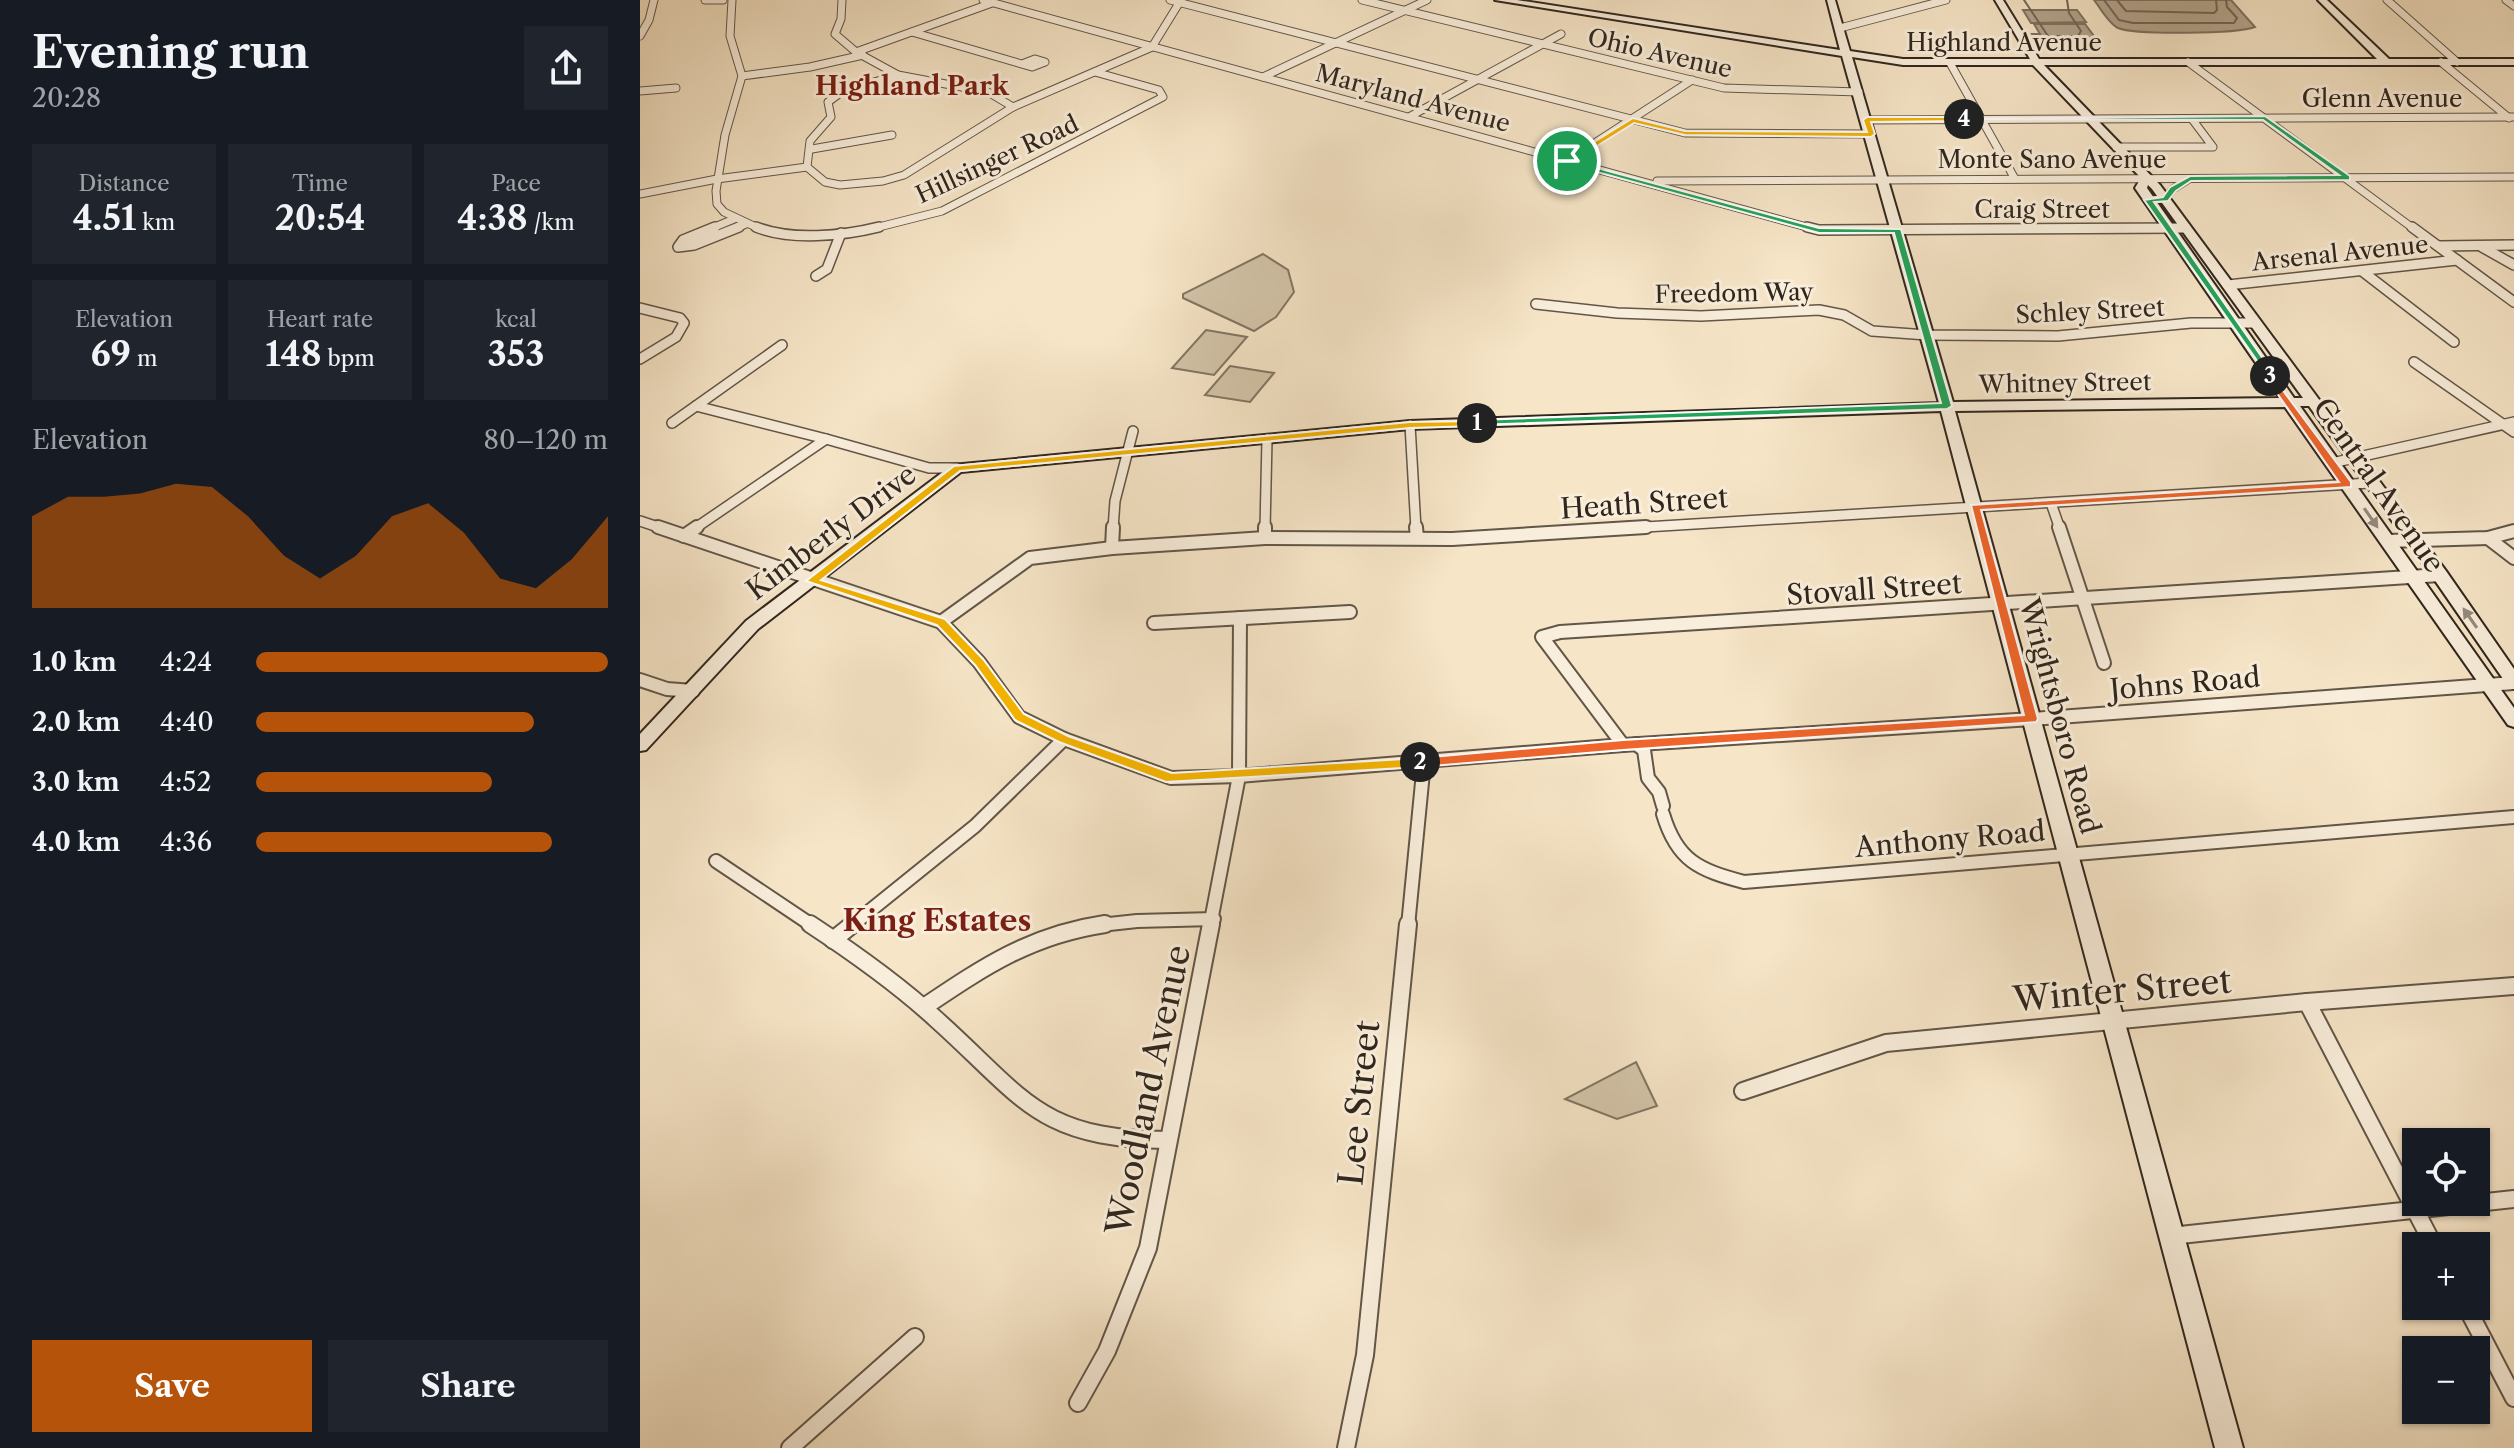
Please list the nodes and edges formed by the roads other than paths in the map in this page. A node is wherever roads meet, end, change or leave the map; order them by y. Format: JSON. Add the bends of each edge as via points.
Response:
{"nodes":[{"id":1,"x":654,"y":0,"type":"edge"},
{"id":2,"x":705,"y":0,"type":"edge"},
{"id":3,"x":723,"y":0,"type":"edge"},
{"id":4,"x":732,"y":0,"type":"edge"},
{"id":5,"x":842,"y":0,"type":"edge"},
{"id":6,"x":983,"y":0,"type":"edge"},
{"id":7,"x":1170,"y":0,"type":"edge"},
{"id":8,"x":1362,"y":0,"type":"edge"},
{"id":9,"x":1427,"y":0,"type":"edge"},
{"id":10,"x":1499,"y":0,"type":"edge"},
{"id":11,"x":1831,"y":0,"type":"edge"},
{"id":12,"x":1946,"y":0,"type":"edge"},
{"id":13,"x":1999,"y":0,"type":"edge"},
{"id":14,"x":2322,"y":0,"type":"edge"},
{"id":15,"x":2387,"y":0,"type":"edge"},
{"id":16,"x":2506,"y":0,"type":"edge"},
{"id":17,"x":1180,"y":1,"type":"edge"},
{"id":18,"x":992,"y":3,"type":"junction"},
{"id":19,"x":2514,"y":6,"type":"edge"},
{"id":20,"x":1404,"y":10,"type":"junction"},
{"id":21,"x":1840,"y":28,"type":"junction"},
{"id":22,"x":912,"y":32,"type":"junction"},
{"id":23,"x":1561,"y":34,"type":"dead end"},
{"id":24,"x":640,"y":36,"type":"edge"},
{"id":25,"x":1337,"y":43,"type":"junction"},
{"id":26,"x":1544,"y":44,"type":"junction"},
{"id":27,"x":1152,"y":47,"type":"junction"},
{"id":28,"x":859,"y":53,"type":"junction"},
{"id":29,"x":1848,"y":56,"type":"junction"},
{"id":30,"x":2188,"y":62,"type":"junction"},
{"id":31,"x":2386,"y":62,"type":"junction"},
{"id":32,"x":2441,"y":62,"type":"junction"},
{"id":33,"x":2457,"y":62,"type":"junction"},
{"id":34,"x":2514,"y":62,"type":"edge"},
{"id":35,"x":1950,"y":63,"type":"junction"},
{"id":36,"x":2037,"y":63,"type":"junction"},
{"id":37,"x":1022,"y":64,"type":"dead end"},
{"id":38,"x":1095,"y":72,"type":"junction"},
{"id":39,"x":898,"y":75,"type":"junction"},
{"id":40,"x":742,"y":76,"type":"junction"},
{"id":41,"x":1263,"y":77,"type":"junction"},
{"id":42,"x":1478,"y":80,"type":"junction"},
{"id":43,"x":1692,"y":80,"type":"junction"},
{"id":44,"x":676,"y":88,"type":"dead end"},
{"id":45,"x":640,"y":91,"type":"edge"},
{"id":46,"x":1859,"y":92,"type":"junction"},
{"id":47,"x":1013,"y":107,"type":"junction"},
{"id":48,"x":1409,"y":117,"type":"junction"},
{"id":49,"x":2265,"y":118,"type":"junction"},
{"id":50,"x":1981,"y":119,"type":"junction"},
{"id":51,"x":2092,"y":119,"type":"junction"},
{"id":52,"x":2192,"y":119,"type":"junction"},
{"id":53,"x":2512,"y":119,"type":"edge"},
{"id":54,"x":1633,"y":120,"type":"junction"},
{"id":55,"x":1867,"y":120,"type":"junction"},
{"id":56,"x":1871,"y":134,"type":"junction"},
{"id":57,"x":892,"y":135,"type":"dead end"},
{"id":58,"x":2116,"y":147,"type":"junction"},
{"id":59,"x":812,"y":149,"type":"junction"},
{"id":60,"x":1567,"y":161,"type":"junction"},
{"id":61,"x":807,"y":167,"type":"junction"},
{"id":62,"x":2514,"y":177,"type":"edge"},
{"id":63,"x":2146,"y":178,"type":"junction"},
{"id":64,"x":2190,"y":178,"type":"junction"},
{"id":65,"x":2347,"y":178,"type":"junction"},
{"id":66,"x":717,"y":179,"type":"junction"},
{"id":67,"x":2015,"y":179,"type":"junction"},
{"id":68,"x":1884,"y":180,"type":"junction"},
{"id":69,"x":1639,"y":181,"type":"junction"},
{"id":70,"x":640,"y":194,"type":"edge"},
{"id":71,"x":2165,"y":199,"type":"junction"},
{"id":72,"x":2148,"y":200,"type":"junction"},
{"id":73,"x":734,"y":219,"type":"junction"},
{"id":74,"x":746,"y":224,"type":"junction"},
{"id":75,"x":2167,"y":228,"type":"junction"},
{"id":76,"x":2186,"y":228,"type":"junction"},
{"id":77,"x":1898,"y":230,"type":"junction"},
{"id":78,"x":841,"y":233,"type":"junction"},
{"id":79,"x":2514,"y":245,"type":"edge"},
{"id":80,"x":2439,"y":246,"type":"junction"},
{"id":81,"x":2480,"y":246,"type":"junction"},
{"id":82,"x":2457,"y":260,"type":"junction"},
{"id":83,"x":2514,"y":265,"type":"edge"},
{"id":84,"x":2362,"y":271,"type":"junction"},
{"id":85,"x":816,"y":276,"type":"dead end"},
{"id":86,"x":2228,"y":285,"type":"junction"},
{"id":87,"x":1538,"y":302,"type":"dead end"},
{"id":88,"x":2514,"y":302,"type":"edge"},
{"id":89,"x":640,"y":308,"type":"edge"},
{"id":90,"x":2233,"y":323,"type":"junction"},
{"id":91,"x":2254,"y":323,"type":"junction"},
{"id":92,"x":1926,"y":332,"type":"junction"},
{"id":93,"x":2454,"y":342,"type":"dead end"},
{"id":94,"x":782,"y":345,"type":"dead end"},
{"id":95,"x":640,"y":359,"type":"edge"},
{"id":96,"x":2414,"y":362,"type":"dead end"},
{"id":97,"x":2312,"y":402,"type":"junction"},
{"id":98,"x":2289,"y":403,"type":"junction"},
{"id":99,"x":696,"y":406,"type":"junction"},
{"id":100,"x":1947,"y":406,"type":"junction"},
{"id":101,"x":2514,"y":422,"type":"edge"},
{"id":102,"x":672,"y":423,"type":"dead end"},
{"id":103,"x":2503,"y":424,"type":"junction"},
{"id":104,"x":1410,"y":425,"type":"junction"},
{"id":105,"x":1133,"y":431,"type":"dead end"},
{"id":106,"x":2514,"y":432,"type":"edge"},
{"id":107,"x":826,"y":439,"type":"junction"},
{"id":108,"x":1267,"y":439,"type":"junction"},
{"id":109,"x":1127,"y":451,"type":"junction"},
{"id":110,"x":2354,"y":457,"type":"junction"},
{"id":111,"x":2332,"y":463,"type":"junction"},
{"id":112,"x":957,"y":468,"type":"junction"},
{"id":113,"x":2370,"y":483,"type":"junction"},
{"id":114,"x":2347,"y":484,"type":"junction"},
{"id":115,"x":2051,"y":503,"type":"junction"},
{"id":116,"x":1975,"y":507,"type":"junction"},
{"id":117,"x":640,"y":521,"type":"edge"},
{"id":118,"x":2514,"y":531,"type":"edge"},
{"id":119,"x":684,"y":536,"type":"junction"},
{"id":120,"x":1265,"y":538,"type":"junction"},
{"id":121,"x":1417,"y":538,"type":"junction"},
{"id":122,"x":2488,"y":538,"type":"junction"},
{"id":123,"x":2387,"y":541,"type":"junction"},
{"id":124,"x":2415,"y":541,"type":"junction"},
{"id":125,"x":1112,"y":548,"type":"junction"},
{"id":126,"x":2514,"y":558,"type":"edge"},
{"id":127,"x":2440,"y":575,"type":"junction"},
{"id":128,"x":2413,"y":577,"type":"junction"},
{"id":129,"x":812,"y":581,"type":"junction"},
{"id":130,"x":2083,"y":600,"type":"junction"},
{"id":131,"x":2001,"y":604,"type":"junction"},
{"id":132,"x":1350,"y":612,"type":"dead end"},
{"id":133,"x":1240,"y":618,"type":"junction"},
{"id":134,"x":941,"y":622,"type":"junction"},
{"id":135,"x":1154,"y":623,"type":"dead end"},
{"id":136,"x":2104,"y":663,"type":"dead end"},
{"id":137,"x":640,"y":680,"type":"edge"},
{"id":138,"x":2514,"y":683,"type":"edge"},
{"id":139,"x":2490,"y":685,"type":"junction"},
{"id":140,"x":693,"y":691,"type":"junction"},
{"id":141,"x":2032,"y":719,"type":"junction"},
{"id":142,"x":2514,"y":721,"type":"edge"},
{"id":143,"x":1064,"y":739,"type":"junction"},
{"id":144,"x":640,"y":745,"type":"edge"},
{"id":145,"x":1629,"y":745,"type":"junction"},
{"id":146,"x":1424,"y":762,"type":"junction"},
{"id":147,"x":1239,"y":776,"type":"junction"},
{"id":148,"x":2514,"y":817,"type":"edge"},
{"id":149,"x":2069,"y":856,"type":"junction"},
{"id":150,"x":716,"y":861,"type":"dead end"},
{"id":151,"x":1214,"y":919,"type":"junction"},
{"id":152,"x":833,"y":940,"type":"junction"},
{"id":153,"x":2514,"y":986,"type":"edge"},
{"id":154,"x":2307,"y":1002,"type":"junction"},
{"id":155,"x":924,"y":1007,"type":"junction"},
{"id":156,"x":2114,"y":1022,"type":"junction"},
{"id":157,"x":1743,"y":1091,"type":"dead end"},
{"id":158,"x":1167,"y":1140,"type":"junction"},
{"id":159,"x":2402,"y":1184,"type":"edge"},
{"id":160,"x":2514,"y":1199,"type":"edge"},
{"id":161,"x":2490,"y":1201,"type":"edge"},
{"id":162,"x":2402,"y":1210,"type":"edge"},
{"id":163,"x":2171,"y":1236,"type":"junction"},
{"id":164,"x":2473,"y":1320,"type":"edge"},
{"id":165,"x":915,"y":1337,"type":"dead end"},
{"id":166,"x":2514,"y":1398,"type":"edge"},
{"id":167,"x":1078,"y":1403,"type":"dead end"},
{"id":168,"x":790,"y":1448,"type":"edge"},
{"id":169,"x":1346,"y":1448,"type":"edge"},
{"id":170,"x":2229,"y":1448,"type":"edge"}],
"edges":[{"from":1,"to":24,"type":"street"},
{"from":2,"to":3,"type":"street"},
{"from":4,"to":40,"type":"street","via":[[730,36]]},
{"from":5,"to":28,"type":"street","via":[[835,34]]},
{"from":6,"to":18,"type":"street","name":"Maryland Avenue"},
{"from":7,"to":17,"type":"street"},
{"from":8,"to":20,"type":"street","name":"Ohio Avenue"},
{"from":9,"to":20,"type":"street"},
{"from":10,"to":29,"type":"main road","name":"Highland Avenue"},
{"from":11,"to":21,"type":"main road","name":"Wrightsboro Road"},
{"from":12,"to":21,"type":"street"},
{"from":13,"to":36,"type":"main road","name":"Central Avenue"},
{"from":14,"to":31,"type":"main road"},
{"from":15,"to":33,"type":"street"},
{"from":16,"to":19,"type":"street"},
{"from":17,"to":25,"type":"street"},
{"from":17,"to":27,"type":"street"},
{"from":18,"to":22,"type":"street"},
{"from":18,"to":27,"type":"street","name":"Maryland Avenue"},
{"from":20,"to":25,"type":"street"},
{"from":20,"to":26,"type":"street","name":"Ohio Avenue"},
{"from":21,"to":29,"type":"main road","name":"Wrightsboro Road"},
{"from":22,"to":28,"type":"street"},
{"from":22,"to":37,"type":"street"},
{"from":23,"to":26,"type":"street"},
{"from":25,"to":41,"type":"street"},
{"from":25,"to":42,"type":"street"},
{"from":26,"to":42,"type":"street"},
{"from":26,"to":43,"type":"street","name":"Ohio Avenue"},
{"from":27,"to":38,"type":"street"},
{"from":27,"to":41,"type":"street","name":"Maryland Avenue"},
{"from":28,"to":39,"type":"street"},
{"from":28,"to":40,"type":"street","via":[[810,67]]},
{"from":29,"to":35,"type":"main road","name":"Highland Avenue"},
{"from":29,"to":46,"type":"main road","name":"Wrightsboro Road"},
{"from":30,"to":31,"type":"main road","name":"Highland Avenue"},
{"from":30,"to":36,"type":"main road","name":"Highland Avenue"},
{"from":30,"to":49,"type":"street"},
{"from":31,"to":32,"type":"main road","name":"Highland Avenue"},
{"from":32,"to":33,"type":"main road","name":"Highland Avenue"},
{"from":32,"to":53,"type":"street"},
{"from":33,"to":34,"type":"main road","name":"Highland Avenue"},
{"from":35,"to":36,"type":"main road","name":"Highland Avenue"},
{"from":35,"to":50,"type":"street"},
{"from":36,"to":51,"type":"main road","name":"Central Avenue"},
{"from":38,"to":47,"type":"street"},
{"from":38,"to":78,"type":"street","name":"Hillsinger Road","via":[[1164,94],[942,211]]},
{"from":39,"to":47,"type":"street","via":[[988,92]]},
{"from":39,"to":59,"type":"street","via":[[833,96],[828,102],[831,117],[810,141]]},
{"from":40,"to":66,"type":"street"},
{"from":41,"to":48,"type":"street","name":"Maryland Avenue"},
{"from":42,"to":48,"type":"street"},
{"from":42,"to":54,"type":"street"},
{"from":43,"to":46,"type":"street","name":"Ohio Avenue","via":[[1745,90]]},
{"from":43,"to":54,"type":"street"},
{"from":44,"to":45,"type":"street"},
{"from":46,"to":55,"type":"main road","name":"Wrightsboro Road"},
{"from":47,"to":61,"type":"street","via":[[904,175],[840,185],[825,182]]},
{"from":48,"to":60,"type":"street","name":"Maryland Avenue"},
{"from":49,"to":52,"type":"street","name":"Glenn Avenue"},
{"from":49,"to":53,"type":"street","name":"Glenn Avenue"},
{"from":49,"to":65,"type":"street"},
{"from":50,"to":51,"type":"street","name":"Glenn Avenue"},
{"from":50,"to":55,"type":"street","name":"Glenn Avenue"},
{"from":50,"to":67,"type":"street"},
{"from":51,"to":52,"type":"street","name":"Glenn Avenue"},
{"from":51,"to":58,"type":"main road","name":"Central Avenue"},
{"from":52,"to":58,"type":"street","via":[[2213,147]]},
{"from":54,"to":56,"type":"street","via":[[1685,133]]},
{"from":54,"to":60,"type":"street"},
{"from":55,"to":56,"type":"main road","name":"Wrightsboro Road"},
{"from":56,"to":68,"type":"main road","name":"Wrightsboro Road"},
{"from":57,"to":59,"type":"street"},
{"from":58,"to":63,"type":"main road","name":"Central Avenue"},
{"from":59,"to":61,"type":"street"},
{"from":60,"to":69,"type":"street","name":"Maryland Avenue"},
{"from":61,"to":66,"type":"street"},
{"from":62,"to":65,"type":"street","name":"Monte Sano Avenue"},
{"from":63,"to":64,"type":"street","name":"Monte Sano Avenue"},
{"from":63,"to":67,"type":"street","name":"Monte Sano Avenue"},
{"from":63,"to":71,"type":"main road","name":"Central Avenue"},
{"from":63,"to":72,"type":"main road","name":"Central Avenue","via":[[2141,188]]},
{"from":64,"to":65,"type":"street","name":"Monte Sano Avenue"},
{"from":64,"to":71,"type":"street"},
{"from":65,"to":80,"type":"street"},
{"from":66,"to":70,"type":"street"},
{"from":66,"to":73,"type":"street","via":[[717,204]]},
{"from":67,"to":68,"type":"street","name":"Monte Sano Avenue"},
{"from":68,"to":69,"type":"street","name":"Monte Sano Avenue"},
{"from":68,"to":77,"type":"main road","name":"Wrightsboro Road"},
{"from":69,"to":77,"type":"street","name":"Maryland Avenue","via":[[1819,230]]},
{"from":71,"to":72,"type":"street"},
{"from":71,"to":76,"type":"main road","name":"Central Avenue"},
{"from":72,"to":75,"type":"main road","name":"Central Avenue"},
{"from":73,"to":74,"type":"street","name":"Hillsinger Road"},
{"from":73,"to":74,"type":"street","via":[[683,240],[678,247]]},
{"from":74,"to":78,"type":"street","name":"Hillsinger Road","via":[[801,234]]},
{"from":75,"to":76,"type":"street","name":"Craig Street"},
{"from":75,"to":77,"type":"street","name":"Craig Street"},
{"from":75,"to":90,"type":"main road","name":"Central Avenue"},
{"from":76,"to":86,"type":"main road","name":"Central Avenue"},
{"from":77,"to":92,"type":"main road","name":"Wrightsboro Road"},
{"from":78,"to":85,"type":"street","via":[[827,269]]},
{"from":79,"to":81,"type":"street","name":"Arsenal Avenue"},
{"from":80,"to":81,"type":"street","name":"Arsenal Avenue"},
{"from":80,"to":82,"type":"street"},
{"from":81,"to":83,"type":"street"},
{"from":82,"to":84,"type":"street","name":"Arsenal Avenue"},
{"from":82,"to":88,"type":"street"},
{"from":84,"to":86,"type":"street","name":"Arsenal Avenue"},
{"from":84,"to":93,"type":"street"},
{"from":86,"to":91,"type":"main road","name":"Central Avenue"},
{"from":87,"to":92,"type":"street","name":"Freedom Way","via":[[1617,313],[1701,316],[1819,310],[1844,315],[1872,331]]},
{"from":89,"to":95,"type":"street","via":[[684,323],[676,337]]},
{"from":90,"to":91,"type":"street","name":"Schley Street"},
{"from":90,"to":92,"type":"street","name":"Schley Street","via":[[2058,336]]},
{"from":90,"to":98,"type":"main road","name":"Central Avenue"},
{"from":91,"to":97,"type":"main road","name":"Central Avenue"},
{"from":92,"to":100,"type":"main road","name":"Wrightsboro Road"},
{"from":94,"to":99,"type":"street"},
{"from":96,"to":103,"type":"street"},
{"from":97,"to":98,"type":"main road","name":"Whitney Street"},
{"from":97,"to":110,"type":"main road","name":"Central Avenue"},
{"from":98,"to":100,"type":"main road","name":"Whitney Street"},
{"from":98,"to":111,"type":"main road","name":"Central Avenue"},
{"from":99,"to":102,"type":"street"},
{"from":99,"to":107,"type":"street"},
{"from":100,"to":104,"type":"main road","name":"Whitney Street"},
{"from":100,"to":116,"type":"main road","name":"Wrightsboro Road"},
{"from":101,"to":103,"type":"street"},
{"from":103,"to":106,"type":"street"},
{"from":103,"to":110,"type":"street"},
{"from":104,"to":108,"type":"main road","name":"Whitney Street"},
{"from":104,"to":121,"type":"street"},
{"from":105,"to":109,"type":"street"},
{"from":107,"to":112,"type":"street","via":[[929,468]]},
{"from":107,"to":119,"type":"street"},
{"from":108,"to":109,"type":"main road","name":"Whitney Street"},
{"from":108,"to":120,"type":"street"},
{"from":109,"to":112,"type":"main road","name":"Whitney Street"},
{"from":109,"to":125,"type":"street","via":[[1115,501]]},
{"from":110,"to":111,"type":"street"},
{"from":110,"to":113,"type":"main road","name":"Central Avenue"},
{"from":111,"to":114,"type":"main road","name":"Central Avenue"},
{"from":112,"to":129,"type":"main road","name":"Kimberly Drive"},
{"from":113,"to":114,"type":"street","name":"Heath Street"},
{"from":113,"to":124,"type":"main road","name":"Central Avenue"},
{"from":114,"to":115,"type":"street","name":"Heath Street"},
{"from":114,"to":123,"type":"main road","name":"Central Avenue","one_way":true},
{"from":115,"to":116,"type":"street","name":"Heath Street"},
{"from":115,"to":130,"type":"street"},
{"from":116,"to":121,"type":"street","name":"Heath Street"},
{"from":116,"to":131,"type":"main road","name":"Wrightsboro Road"},
{"from":117,"to":119,"type":"street","name":"Johns Road"},
{"from":118,"to":122,"type":"street"},
{"from":119,"to":129,"type":"street","name":"Johns Road"},
{"from":120,"to":121,"type":"street","name":"Heath Street"},
{"from":120,"to":125,"type":"street","name":"Heath Street"},
{"from":122,"to":124,"type":"street"},
{"from":122,"to":126,"type":"street"},
{"from":123,"to":124,"type":"street"},
{"from":123,"to":128,"type":"main road","name":"Central Avenue"},
{"from":124,"to":127,"type":"main road","name":"Central Avenue"},
{"from":125,"to":134,"type":"street","name":"Heath Street","via":[[1030,558]]},
{"from":127,"to":128,"type":"street","name":"Stovall Street"},
{"from":138,"to":127,"type":"main road","name":"Central Avenue","one_way":true},
{"from":128,"to":130,"type":"street","name":"Stovall Street"},
{"from":128,"to":139,"type":"main road","name":"Central Avenue"},
{"from":129,"to":134,"type":"street","name":"Johns Road"},
{"from":129,"to":140,"type":"main road","name":"Kimberly Drive","via":[[752,625]]},
{"from":130,"to":131,"type":"street","name":"Stovall Street"},
{"from":130,"to":136,"type":"street"},
{"from":131,"to":141,"type":"main road","name":"Wrightsboro Road"},
{"from":131,"to":145,"type":"street","name":"Stovall Street","via":[[1542,637]]},
{"from":132,"to":133,"type":"street"},
{"from":133,"to":135,"type":"street"},
{"from":133,"to":147,"type":"street","name":"Woodland Avenue"},
{"from":134,"to":143,"type":"street","name":"Johns Road","via":[[1019,717]]},
{"from":137,"to":140,"type":"street"},
{"from":138,"to":139,"type":"street","name":"Johns Road"},
{"from":139,"to":141,"type":"street","name":"Johns Road"},
{"from":139,"to":142,"type":"main road","name":"Central Avenue"},
{"from":140,"to":144,"type":"main road","name":"Kimberly Drive"},
{"from":141,"to":145,"type":"street","name":"Johns Road"},
{"from":141,"to":149,"type":"main road","name":"Wrightsboro Road"},
{"from":143,"to":147,"type":"street","name":"Johns Road","via":[[1171,778]]},
{"from":143,"to":152,"type":"street","via":[[975,826]]},
{"from":145,"to":146,"type":"street","name":"Johns Road"},
{"from":145,"to":149,"type":"street","name":"Anthony Road","via":[[1644,750],[1648,778],[1659,792],[1668,838],[1676,850],[1716,875],[1744,882]]},
{"from":146,"to":147,"type":"street","name":"Johns Road"},
{"from":146,"to":169,"type":"street","name":"Lee Street","via":[[1365,1355]]},
{"from":147,"to":151,"type":"street","name":"Woodland Avenue"},
{"from":148,"to":149,"type":"street","name":"Anthony Road"},
{"from":149,"to":156,"type":"main road","name":"Wrightsboro Road"},
{"from":150,"to":152,"type":"street"},
{"from":151,"to":155,"type":"street","via":[[1133,919],[1059,933],[1014,949]]},
{"from":151,"to":158,"type":"street","name":"Woodland Avenue"},
{"from":152,"to":155,"type":"street"},
{"from":153,"to":154,"type":"street","name":"Winter Street"},
{"from":154,"to":156,"type":"street","name":"Winter Street"},
{"from":154,"to":159,"type":"street"},
{"from":155,"to":158,"type":"street","via":[[1020,1099],[1055,1122],[1093,1135]]},
{"from":156,"to":157,"type":"street","name":"Winter Street","via":[[1873,1045]]},
{"from":156,"to":163,"type":"main road","name":"Wrightsboro Road"},
{"from":158,"to":167,"type":"street","name":"Woodland Avenue","via":[[1148,1248],[1107,1351]]},
{"from":160,"to":161,"type":"street"},
{"from":162,"to":163,"type":"street"},
{"from":163,"to":170,"type":"main road","name":"Wrightsboro Road"},
{"from":164,"to":166,"type":"street"},
{"from":165,"to":168,"type":"street"}]}
